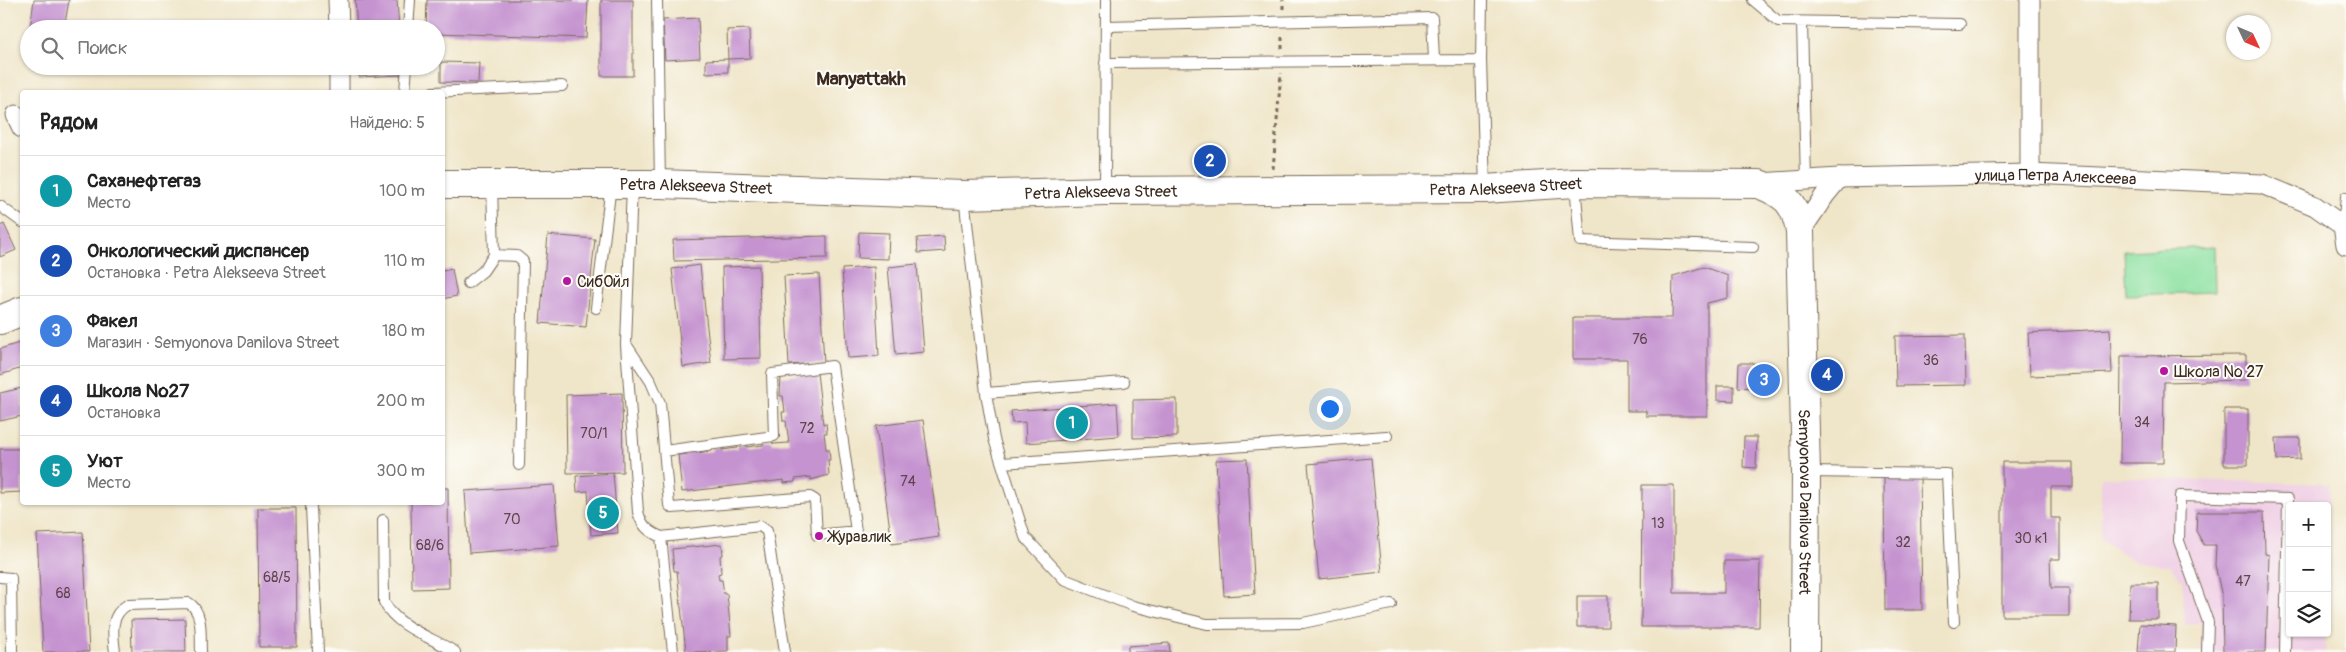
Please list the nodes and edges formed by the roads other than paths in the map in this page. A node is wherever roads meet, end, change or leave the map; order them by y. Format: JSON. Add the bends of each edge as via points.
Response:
{"nodes":[{"id":1,"x":338,"y":0,"type":"edge"},
{"id":2,"x":410,"y":0,"type":"edge"},
{"id":3,"x":657,"y":0,"type":"edge"},
{"id":4,"x":1106,"y":0,"type":"edge"},
{"id":5,"x":1482,"y":0,"type":"edge"},
{"id":6,"x":1753,"y":0,"type":"edge"},
{"id":7,"x":2030,"y":0,"type":"edge"},
{"id":8,"x":339,"y":20,"type":"edge"},
{"id":9,"x":409,"y":20,"type":"edge"},
{"id":10,"x":1802,"y":23,"type":"junction"},
{"id":11,"x":1960,"y":24,"type":"dead end"},
{"id":12,"x":1106,"y":26,"type":"junction"},
{"id":13,"x":1434,"y":60,"type":"junction"},
{"id":14,"x":1481,"y":60,"type":"junction"},
{"id":15,"x":1105,"y":63,"type":"junction"},
{"id":16,"x":339,"y":75,"type":"edge"},
{"id":17,"x":406,"y":75,"type":"edge"},
{"id":18,"x":562,"y":86,"type":"dead end"},
{"id":19,"x":339,"y":90,"type":"edge"},
{"id":20,"x":405,"y":90,"type":"edge"},
{"id":21,"x":445,"y":91,"type":"edge"},
{"id":22,"x":2030,"y":174,"type":"junction"},
{"id":23,"x":1839,"y":178,"type":"junction"},
{"id":24,"x":1806,"y":181,"type":"junction"},
{"id":25,"x":1575,"y":183,"type":"junction"},
{"id":26,"x":445,"y":184,"type":"edge"},
{"id":27,"x":492,"y":184,"type":"junction"},
{"id":28,"x":660,"y":184,"type":"junction"},
{"id":29,"x":1759,"y":184,"type":"junction"},
{"id":30,"x":622,"y":185,"type":"junction"},
{"id":31,"x":1485,"y":189,"type":"junction"},
{"id":32,"x":1106,"y":191,"type":"junction"},
{"id":33,"x":964,"y":195,"type":"junction"},
{"id":34,"x":2346,"y":197,"type":"edge"},
{"id":35,"x":0,"y":206,"type":"edge"},
{"id":36,"x":20,"y":221,"type":"edge"},
{"id":37,"x":2343,"y":226,"type":"junction"},
{"id":38,"x":1800,"y":232,"type":"junction"},
{"id":39,"x":2346,"y":245,"type":"edge"},
{"id":40,"x":1753,"y":247,"type":"dead end"},
{"id":41,"x":494,"y":255,"type":"junction"},
{"id":42,"x":468,"y":283,"type":"dead end"},
{"id":43,"x":596,"y":308,"type":"dead end"},
{"id":44,"x":20,"y":312,"type":"edge"},
{"id":45,"x":0,"y":320,"type":"edge"},
{"id":46,"x":626,"y":344,"type":"junction"},
{"id":47,"x":1124,"y":382,"type":"dead end"},
{"id":48,"x":986,"y":393,"type":"junction"},
{"id":49,"x":1386,"y":436,"type":"dead end"},
{"id":50,"x":664,"y":451,"type":"junction"},
{"id":51,"x":1002,"y":463,"type":"junction"},
{"id":52,"x":519,"y":465,"type":"dead end"},
{"id":53,"x":1806,"y":472,"type":"junction"},
{"id":54,"x":311,"y":506,"type":"dead end"},
{"id":55,"x":383,"y":520,"type":"dead end"},
{"id":56,"x":661,"y":537,"type":"junction"},
{"id":57,"x":0,"y":577,"type":"edge"},
{"id":58,"x":1391,"y":604,"type":"dead end"},
{"id":59,"x":1954,"y":622,"type":"dead end"},
{"id":60,"x":12,"y":652,"type":"edge"},
{"id":61,"x":115,"y":652,"type":"edge"},
{"id":62,"x":201,"y":652,"type":"edge"},
{"id":63,"x":318,"y":652,"type":"edge"},
{"id":64,"x":455,"y":652,"type":"edge"},
{"id":65,"x":673,"y":652,"type":"edge"},
{"id":66,"x":785,"y":652,"type":"edge"},
{"id":67,"x":1805,"y":652,"type":"edge"},
{"id":68,"x":2207,"y":652,"type":"edge"},
{"id":69,"x":2285,"y":652,"type":"edge"}],
"edges":[{"from":1,"to":8,"type":"street"},
{"from":2,"to":9,"type":"lane"},
{"from":3,"to":28,"type":"lane"},
{"from":4,"to":12,"type":"lane"},
{"from":5,"to":14,"type":"lane"},
{"from":6,"to":10,"type":"lane","via":[[1778,21]]},
{"from":7,"to":22,"type":"street"},
{"from":10,"to":11,"type":"lane"},
{"from":10,"to":24,"type":"lane"},
{"from":12,"to":13,"type":"lane","via":[[1432,18]]},
{"from":12,"to":15,"type":"lane"},
{"from":13,"to":14,"type":"lane"},
{"from":13,"to":15,"type":"lane"},
{"from":14,"to":31,"type":"lane"},
{"from":15,"to":32,"type":"lane"},
{"from":16,"to":19,"type":"street"},
{"from":17,"to":20,"type":"lane"},
{"from":18,"to":21,"type":"lane"},
{"from":22,"to":23,"type":"street","name":"улица Петра Алексеева"},
{"from":22,"to":37,"type":"street","name":"улица Петра Алексеева","via":[[2262,184],[2315,206]]},
{"from":23,"to":24,"type":"street","name":"улица Петра Алексеева"},
{"from":23,"to":38,"type":"street"},
{"from":24,"to":29,"type":"street","name":"улица Петра Алексеева"},
{"from":25,"to":29,"type":"street","name":"Petra Alekseeva Street"},
{"from":25,"to":31,"type":"street","name":"Petra Alekseeva Street"},
{"from":25,"to":40,"type":"lane","via":[[1580,241]]},
{"from":26,"to":27,"type":"street","name":"Petra Alekseeva Street"},
{"from":27,"to":30,"type":"street","name":"Petra Alekseeva Street"},
{"from":27,"to":41,"type":"lane"},
{"from":28,"to":30,"type":"street","name":"Petra Alekseeva Street"},
{"from":28,"to":33,"type":"street","name":"Petra Alekseeva Street"},
{"from":29,"to":38,"type":"street","name":"Semyonova Danilova Street","via":[[1788,200],[1797,214]]},
{"from":30,"to":43,"type":"lane"},
{"from":30,"to":46,"type":"lane"},
{"from":31,"to":32,"type":"street","name":"Petra Alekseeva Street"},
{"from":32,"to":33,"type":"street","name":"Petra Alekseeva Street"},
{"from":33,"to":48,"type":"lane"},
{"from":34,"to":37,"type":"lane"},
{"from":35,"to":36,"type":"lane"},
{"from":37,"to":39,"type":"street"},
{"from":38,"to":53,"type":"street","name":"Semyonova Danilova Street"},
{"from":41,"to":42,"type":"lane","via":[[483,271]]},
{"from":41,"to":52,"type":"lane","via":[[517,256],[523,261]]},
{"from":44,"to":45,"type":"street"},
{"from":46,"to":50,"type":"lane","via":[[651,382],[660,403]]},
{"from":46,"to":56,"type":"lane","via":[[638,512],[641,523]]},
{"from":47,"to":48,"type":"lane"},
{"from":48,"to":51,"type":"lane"},
{"from":49,"to":51,"type":"lane"},
{"from":50,"to":50,"type":"lane","via":[[774,436],[772,374],[832,366],[856,531],[817,535],[815,500],[810,497],[671,507]]},
{"from":51,"to":58,"type":"lane","via":[[1025,537],[1064,579],[1133,606],[1207,624],[1302,623]]},
{"from":53,"to":59,"type":"lane","via":[[1948,474]]},
{"from":53,"to":67,"type":"street","name":"Semyonova Danilova Street"},
{"from":54,"to":63,"type":"lane"},
{"from":55,"to":64,"type":"lane","via":[[384,602],[398,620]]},
{"from":56,"to":65,"type":"lane"},
{"from":56,"to":66,"type":"lane","via":[[760,526],[767,531]]},
{"from":57,"to":60,"type":"lane","via":[[12,578]]},
{"from":61,"to":62,"type":"lane","via":[[113,626],[117,613],[126,605],[189,603],[199,616]]},
{"from":68,"to":69,"type":"lane","via":[[2208,622],[2179,541],[2180,496],[2288,499]]}]}
